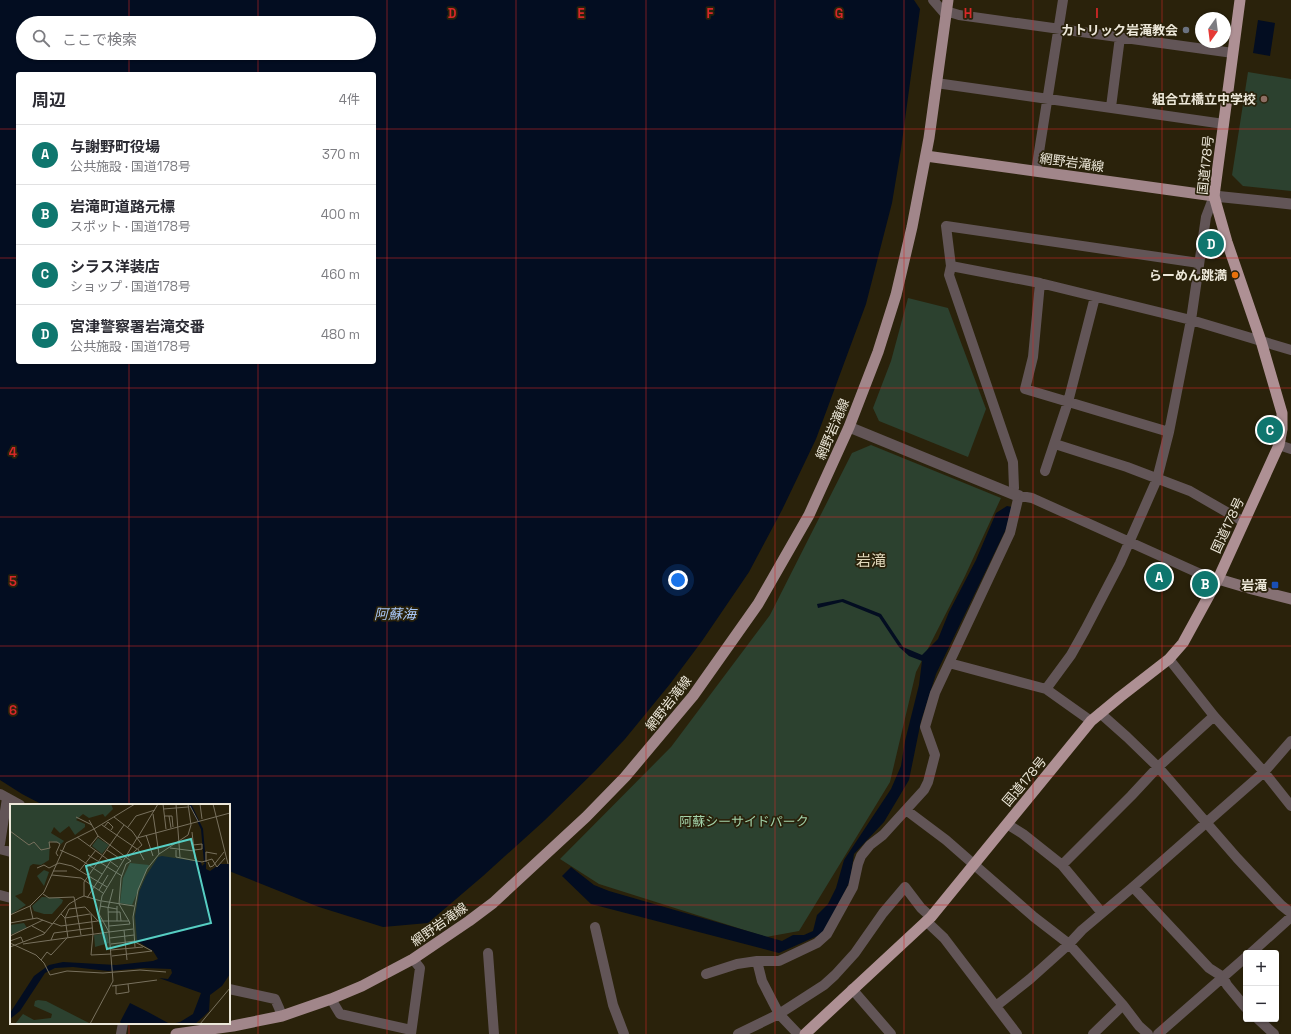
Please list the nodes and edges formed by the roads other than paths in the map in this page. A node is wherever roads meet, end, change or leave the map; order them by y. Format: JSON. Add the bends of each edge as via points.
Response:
{"nodes":[{"id":1,"x":932,"y":0,"type":"edge"},
{"id":2,"x":1063,"y":0,"type":"edge"},
{"id":3,"x":1240,"y":0,"type":"edge"},
{"id":4,"x":947,"y":8,"type":"edge"},
{"id":5,"x":1058,"y":28,"type":"junction"},
{"id":6,"x":1120,"y":37,"type":"junction"},
{"id":7,"x":1233,"y":53,"type":"junction"},
{"id":8,"x":936,"y":83,"type":"junction"},
{"id":9,"x":1048,"y":98,"type":"junction"},
{"id":10,"x":1110,"y":107,"type":"junction"},
{"id":11,"x":1224,"y":124,"type":"junction"},
{"id":12,"x":926,"y":156,"type":"junction"},
{"id":13,"x":1036,"y":171,"type":"junction"},
{"id":14,"x":1214,"y":196,"type":"junction"},
{"id":15,"x":1291,"y":204,"type":"edge"},
{"id":16,"x":1199,"y":262,"type":"junction"},
{"id":17,"x":951,"y":266,"type":"junction"},
{"id":18,"x":1040,"y":283,"type":"junction"},
{"id":19,"x":1095,"y":297,"type":"junction"},
{"id":20,"x":1191,"y":320,"type":"junction"},
{"id":21,"x":1261,"y":341,"type":"junction"},
{"id":22,"x":1291,"y":350,"type":"edge"},
{"id":23,"x":1068,"y":402,"type":"junction"},
{"id":24,"x":849,"y":427,"type":"junction"},
{"id":25,"x":1169,"y":432,"type":"junction"},
{"id":26,"x":1055,"y":444,"type":"junction"},
{"id":27,"x":1279,"y":445,"type":"junction"},
{"id":28,"x":1291,"y":449,"type":"edge"},
{"id":29,"x":1045,"y":471,"type":"dead end"},
{"id":30,"x":1157,"y":478,"type":"junction"},
{"id":31,"x":1015,"y":495,"type":"junction"},
{"id":32,"x":1244,"y":522,"type":"junction"},
{"id":33,"x":1129,"y":543,"type":"junction"},
{"id":34,"x":1218,"y":579,"type":"junction"},
{"id":35,"x":1291,"y":599,"type":"edge"},
{"id":36,"x":1169,"y":659,"type":"junction"},
{"id":37,"x":949,"y":663,"type":"junction"},
{"id":38,"x":1046,"y":688,"type":"junction"},
{"id":39,"x":1100,"y":713,"type":"junction"},
{"id":40,"x":1214,"y":716,"type":"junction"},
{"id":41,"x":1091,"y":721,"type":"junction"},
{"id":42,"x":1291,"y":742,"type":"edge"},
{"id":43,"x":1158,"y":767,"type":"junction"},
{"id":44,"x":1264,"y":772,"type":"junction"},
{"id":45,"x":3,"y":796,"type":"edge"},
{"id":46,"x":18,"y":804,"type":"edge"},
{"id":47,"x":1291,"y":806,"type":"edge"},
{"id":48,"x":906,"y":810,"type":"junction"},
{"id":49,"x":1206,"y":822,"type":"junction"},
{"id":50,"x":1007,"y":824,"type":"junction"},
{"id":51,"x":1,"y":832,"type":"edge"},
{"id":52,"x":0,"y":844,"type":"edge"},
{"id":53,"x":0,"y":849,"type":"edge"},
{"id":54,"x":10,"y":852,"type":"edge"},
{"id":55,"x":974,"y":865,"type":"junction"},
{"id":56,"x":1062,"y":865,"type":"junction"},
{"id":57,"x":1133,"y":887,"type":"junction"},
{"id":58,"x":0,"y":895,"type":"edge"},
{"id":59,"x":10,"y":898,"type":"edge"},
{"id":60,"x":1102,"y":913,"type":"junction"},
{"id":61,"x":1291,"y":913,"type":"edge"},
{"id":62,"x":1291,"y":917,"type":"edge"},
{"id":63,"x":929,"y":919,"type":"junction"},
{"id":64,"x":595,"y":927,"type":"dead end"},
{"id":65,"x":1070,"y":944,"type":"junction"},
{"id":66,"x":1254,"y":950,"type":"edge"},
{"id":67,"x":488,"y":952,"type":"dead end"},
{"id":68,"x":413,"y":959,"type":"junction"},
{"id":69,"x":1243,"y":960,"type":"edge"},
{"id":70,"x":757,"y":961,"type":"junction"},
{"id":71,"x":706,"y":974,"type":"dead end"},
{"id":72,"x":1223,"y":977,"type":"junction"},
{"id":73,"x":852,"y":989,"type":"junction"},
{"id":74,"x":230,"y":990,"type":"edge"},
{"id":75,"x":331,"y":999,"type":"junction"},
{"id":76,"x":1243,"y":1004,"type":"edge"},
{"id":77,"x":1123,"y":1005,"type":"junction"},
{"id":78,"x":996,"y":1006,"type":"junction"},
{"id":79,"x":779,"y":1014,"type":"junction"},
{"id":80,"x":282,"y":1016,"type":"junction"},
{"id":81,"x":1261,"y":1022,"type":"edge"},
{"id":82,"x":123,"y":1024,"type":"edge"},
{"id":83,"x":411,"y":1032,"type":"edge"},
{"id":84,"x":121,"y":1034,"type":"edge"},
{"id":85,"x":176,"y":1034,"type":"edge"},
{"id":86,"x":494,"y":1034,"type":"edge"},
{"id":87,"x":624,"y":1034,"type":"edge"},
{"id":88,"x":738,"y":1034,"type":"edge"},
{"id":89,"x":798,"y":1034,"type":"edge"},
{"id":90,"x":805,"y":1034,"type":"edge"},
{"id":91,"x":890,"y":1034,"type":"edge"},
{"id":92,"x":1017,"y":1034,"type":"edge"},
{"id":93,"x":1093,"y":1034,"type":"edge"},
{"id":94,"x":1148,"y":1034,"type":"edge"},
{"id":95,"x":1158,"y":1034,"type":"edge"},
{"id":96,"x":1274,"y":1034,"type":"edge"}],
"edges":[{"from":1,"to":4,"type":"street"},
{"from":2,"to":5,"type":"street"},
{"from":3,"to":7,"type":"highway","name":"国道178号"},
{"from":4,"to":5,"type":"street","via":[[959,15]]},
{"from":4,"to":8,"type":"main road","name":"網野岩滝線"},
{"from":5,"to":6,"type":"street"},
{"from":5,"to":9,"type":"street"},
{"from":6,"to":7,"type":"street"},
{"from":6,"to":10,"type":"street"},
{"from":7,"to":11,"type":"highway","name":"国道178号"},
{"from":8,"to":9,"type":"street"},
{"from":8,"to":12,"type":"main road","name":"網野岩滝線"},
{"from":9,"to":10,"type":"street"},
{"from":9,"to":13,"type":"street"},
{"from":10,"to":11,"type":"street"},
{"from":11,"to":14,"type":"highway","name":"国道178号"},
{"from":12,"to":13,"type":"main road","name":"網野岩滝線"},
{"from":12,"to":24,"type":"main road","name":"網野岩滝線","via":[[896,295],[878,352]]},
{"from":13,"to":14,"type":"main road","name":"網野岩滝線"},
{"from":14,"to":15,"type":"street"},
{"from":14,"to":16,"type":"street","via":[[1206,217]]},
{"from":14,"to":21,"type":"highway","name":"国道178号"},
{"from":16,"to":17,"type":"street","via":[[946,226]]},
{"from":16,"to":20,"type":"street"},
{"from":17,"to":18,"type":"street"},
{"from":17,"to":31,"type":"street","via":[[949,275],[1013,462]]},
{"from":18,"to":19,"type":"street"},
{"from":18,"to":23,"type":"street","via":[[1033,357],[1025,389]]},
{"from":19,"to":20,"type":"street"},
{"from":19,"to":23,"type":"street"},
{"from":20,"to":21,"type":"street"},
{"from":20,"to":25,"type":"street"},
{"from":21,"to":22,"type":"street"},
{"from":21,"to":27,"type":"highway","name":"国道178号","via":[[1282,413]]},
{"from":23,"to":25,"type":"street"},
{"from":23,"to":26,"type":"street"},
{"from":24,"to":31,"type":"street"},
{"from":24,"to":68,"type":"main road","name":"網野岩滝線","via":[[808,515],[758,604],[688,702],[625,777],[586,818],[493,902]]},
{"from":25,"to":30,"type":"street"},
{"from":26,"to":29,"type":"street"},
{"from":26,"to":30,"type":"street"},
{"from":27,"to":28,"type":"street"},
{"from":27,"to":32,"type":"highway","name":"国道178号"},
{"from":30,"to":32,"type":"street","via":[[1190,491]]},
{"from":30,"to":33,"type":"street"},
{"from":31,"to":33,"type":"street","via":[[1032,498]]},
{"from":31,"to":37,"type":"street","via":[[1010,533]]},
{"from":32,"to":34,"type":"highway","name":"国道178号"},
{"from":33,"to":34,"type":"street","via":[[1205,576]]},
{"from":33,"to":38,"type":"street","via":[[1086,630]]},
{"from":34,"to":35,"type":"main road"},
{"from":34,"to":36,"type":"highway","name":"国道178号","via":[[1183,644]]},
{"from":36,"to":39,"type":"highway","name":"国道178号"},
{"from":36,"to":40,"type":"street"},
{"from":37,"to":38,"type":"street"},
{"from":37,"to":48,"type":"street","via":[[934,693],[925,727],[935,755],[928,782]]},
{"from":38,"to":41,"type":"street"},
{"from":39,"to":41,"type":"highway","name":"国道178号"},
{"from":39,"to":43,"type":"street"},
{"from":40,"to":43,"type":"street"},
{"from":40,"to":44,"type":"street"},
{"from":41,"to":50,"type":"highway","name":"国道178号"},
{"from":42,"to":44,"type":"street"},
{"from":43,"to":49,"type":"street"},
{"from":43,"to":56,"type":"street"},
{"from":44,"to":47,"type":"street"},
{"from":44,"to":49,"type":"street"},
{"from":45,"to":46,"type":"street"},
{"from":45,"to":51,"type":"street"},
{"from":48,"to":55,"type":"street"},
{"from":48,"to":70,"type":"street","via":[[861,856],[853,887],[827,934],[817,943],[779,961]]},
{"from":49,"to":57,"type":"street"},
{"from":49,"to":61,"type":"street"},
{"from":50,"to":55,"type":"highway","name":"国道178号"},
{"from":50,"to":56,"type":"street","via":[[1024,834]]},
{"from":51,"to":52,"type":"street"},
{"from":53,"to":54,"type":"street"},
{"from":55,"to":63,"type":"highway","name":"国道178号"},
{"from":55,"to":65,"type":"street","via":[[1034,917]]},
{"from":56,"to":60,"type":"street"},
{"from":57,"to":60,"type":"street"},
{"from":57,"to":72,"type":"street","via":[[1209,968]]},
{"from":58,"to":59,"type":"street"},
{"from":60,"to":65,"type":"street"},
{"from":62,"to":66,"type":"street"},
{"from":63,"to":73,"type":"highway","name":"国道178号"},
{"from":63,"to":78,"type":"street"},
{"from":63,"to":79,"type":"street","via":[[905,887],[835,975]]},
{"from":64,"to":87,"type":"street","via":[[613,1005]]},
{"from":65,"to":77,"type":"street"},
{"from":65,"to":78,"type":"street"},
{"from":67,"to":86,"type":"street"},
{"from":68,"to":75,"type":"main road","name":"網野岩滝線"},
{"from":68,"to":83,"type":"street","via":[[420,968]]},
{"from":69,"to":72,"type":"street"},
{"from":70,"to":71,"type":"street","via":[[737,964]]},
{"from":70,"to":79,"type":"street","via":[[762,981]]},
{"from":72,"to":76,"type":"street"},
{"from":72,"to":95,"type":"street"},
{"from":73,"to":90,"type":"highway","name":"国道178号"},
{"from":73,"to":91,"type":"street"},
{"from":74,"to":80,"type":"street","via":[[275,999]]},
{"from":75,"to":80,"type":"main road","name":"網野岩滝線"},
{"from":75,"to":83,"type":"street","via":[[340,1014]]},
{"from":77,"to":93,"type":"street"},
{"from":77,"to":94,"type":"street"},
{"from":78,"to":92,"type":"street"},
{"from":79,"to":88,"type":"street"},
{"from":79,"to":89,"type":"street"},
{"from":80,"to":85,"type":"main road","name":"網野岩滝線"},
{"from":81,"to":96,"type":"street"},
{"from":82,"to":84,"type":"street"}]}
